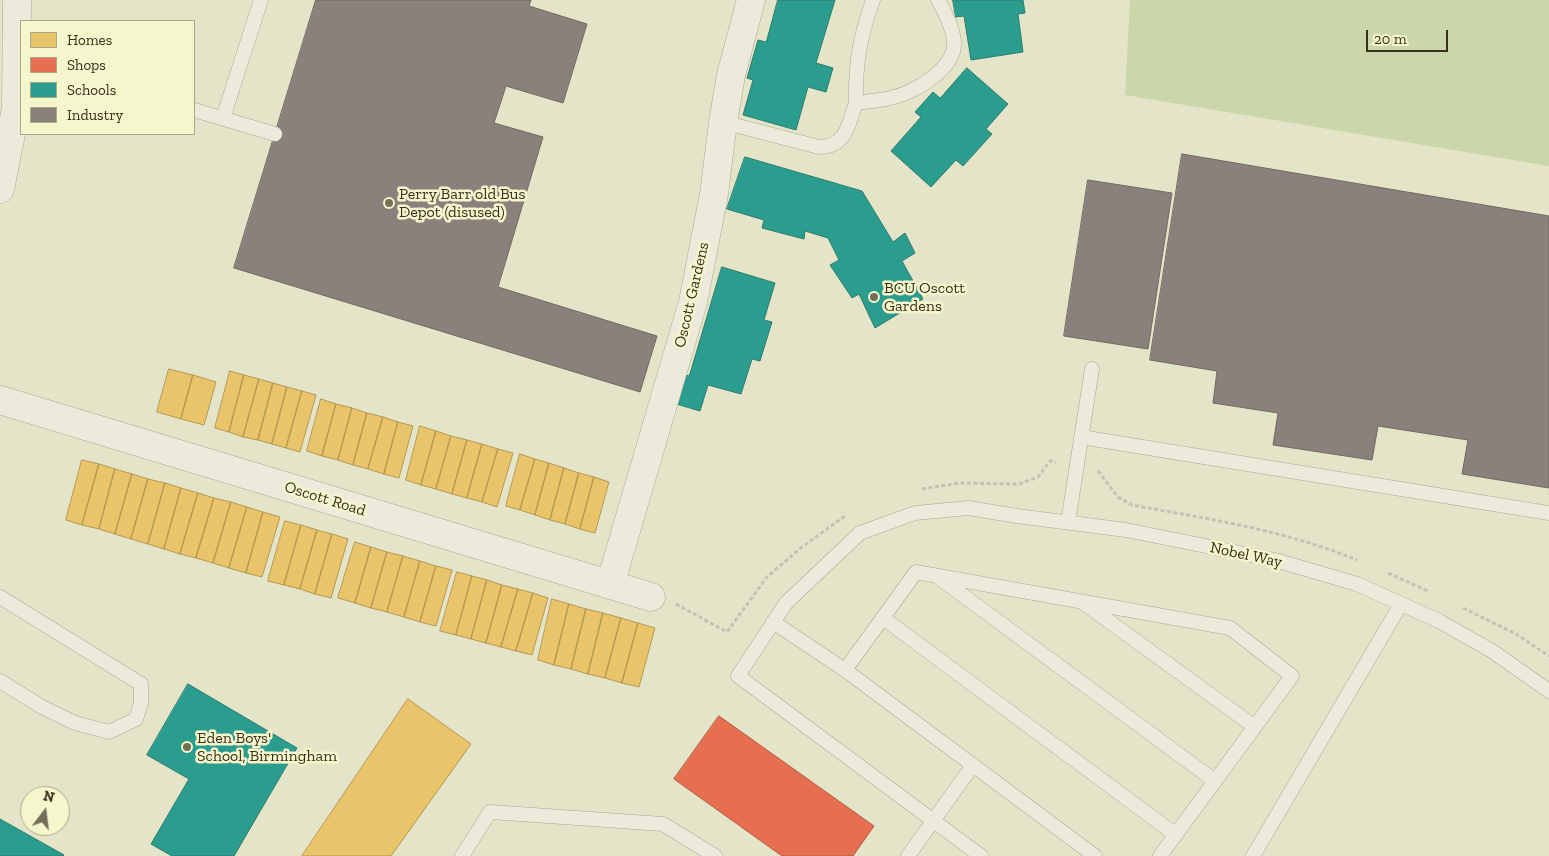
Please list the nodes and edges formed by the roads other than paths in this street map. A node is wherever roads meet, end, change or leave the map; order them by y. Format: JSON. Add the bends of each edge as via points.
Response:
{"nodes":[{"id":1,"x":17,"y":0,"type":"edge"},
{"id":2,"x":261,"y":0,"type":"edge"},
{"id":3,"x":751,"y":0,"type":"edge"},
{"id":4,"x":873,"y":0,"type":"edge"},
{"id":5,"x":938,"y":0,"type":"edge"},
{"id":6,"x":13,"y":60,"type":"edge"},
{"id":7,"x":856,"y":103,"type":"junction"},
{"id":8,"x":195,"y":110,"type":"edge"},
{"id":9,"x":223,"y":118,"type":"junction"},
{"id":10,"x":723,"y":122,"type":"junction"},
{"id":11,"x":275,"y":134,"type":"dead end"},
{"id":12,"x":0,"y":189,"type":"edge"},
{"id":13,"x":1092,"y":369,"type":"dead end"},
{"id":14,"x":0,"y":400,"type":"edge"},
{"id":15,"x":1081,"y":437,"type":"junction"},
{"id":16,"x":1549,"y":513,"type":"edge"},
{"id":17,"x":1068,"y":522,"type":"junction"},
{"id":18,"x":934,"y":575,"type":"junction"},
{"id":19,"x":610,"y":585,"type":"junction"},
{"id":20,"x":0,"y":597,"type":"edge"},
{"id":21,"x":651,"y":597,"type":"dead end"},
{"id":22,"x":1082,"y":601,"type":"junction"},
{"id":23,"x":1401,"y":604,"type":"junction"},
{"id":24,"x":883,"y":618,"type":"junction"},
{"id":25,"x":773,"y":622,"type":"junction"},
{"id":26,"x":845,"y":670,"type":"junction"},
{"id":27,"x":0,"y":681,"type":"edge"},
{"id":28,"x":1549,"y":690,"type":"edge"},
{"id":29,"x":1254,"y":727,"type":"junction"},
{"id":30,"x":973,"y":765,"type":"junction"},
{"id":31,"x":1215,"y":781,"type":"junction"},
{"id":32,"x":933,"y":821,"type":"junction"},
{"id":33,"x":1176,"y":835,"type":"junction"},
{"id":34,"x":462,"y":856,"type":"edge"},
{"id":35,"x":715,"y":856,"type":"edge"},
{"id":36,"x":908,"y":856,"type":"edge"},
{"id":37,"x":981,"y":856,"type":"edge"},
{"id":38,"x":1095,"y":856,"type":"edge"},
{"id":39,"x":1160,"y":856,"type":"edge"},
{"id":40,"x":1253,"y":856,"type":"edge"}],
"edges":[{"from":1,"to":6,"type":"street"},
{"from":2,"to":9,"type":"lane"},
{"from":3,"to":10,"type":"street","name":"Oscott Gardens","via":[[731,75]]},
{"from":4,"to":7,"type":"lane","via":[[858,52]]},
{"from":5,"to":7,"type":"lane","via":[[954,40],[952,56],[944,67],[912,91],[892,98]]},
{"from":6,"to":12,"type":"street","via":[[16,108]]},
{"from":7,"to":10,"type":"lane","via":[[842,139],[828,147]]},
{"from":8,"to":9,"type":"lane"},
{"from":9,"to":11,"type":"lane"},
{"from":10,"to":19,"type":"street","name":"Oscott Gardens","via":[[714,194],[693,302]]},
{"from":13,"to":15,"type":"lane"},
{"from":14,"to":19,"type":"street","name":"Oscott Road"},
{"from":15,"to":16,"type":"lane"},
{"from":15,"to":17,"type":"lane"},
{"from":17,"to":23,"type":"lane","name":"Nobel Way","via":[[1126,530],[1275,560],[1357,584]]},
{"from":17,"to":25,"type":"lane","name":"Nobel Way","via":[[968,508],[914,513],[860,533],[786,603]]},
{"from":18,"to":22,"type":"lane"},
{"from":18,"to":24,"type":"lane","via":[[916,572]]},
{"from":18,"to":31,"type":"lane"},
{"from":19,"to":21,"type":"street","name":"Oscott Road"},
{"from":20,"to":27,"type":"lane","via":[[141,684],[141,703],[136,718],[109,732],[75,723]]},
{"from":22,"to":29,"type":"lane"},
{"from":22,"to":29,"type":"lane","via":[[1230,628],[1292,676]]},
{"from":23,"to":28,"type":"lane","name":"Nobel Way","via":[[1492,651]]},
{"from":23,"to":40,"type":"lane"},
{"from":24,"to":26,"type":"lane"},
{"from":24,"to":33,"type":"lane"},
{"from":25,"to":26,"type":"lane"},
{"from":25,"to":32,"type":"lane","name":"Nobel Way","via":[[738,676]]},
{"from":26,"to":30,"type":"lane"},
{"from":29,"to":31,"type":"lane"},
{"from":30,"to":32,"type":"lane"},
{"from":30,"to":38,"type":"lane"},
{"from":31,"to":33,"type":"lane"},
{"from":32,"to":36,"type":"lane"},
{"from":32,"to":37,"type":"lane"},
{"from":33,"to":39,"type":"lane"},
{"from":34,"to":35,"type":"lane","via":[[490,812],[663,824]]}]}
